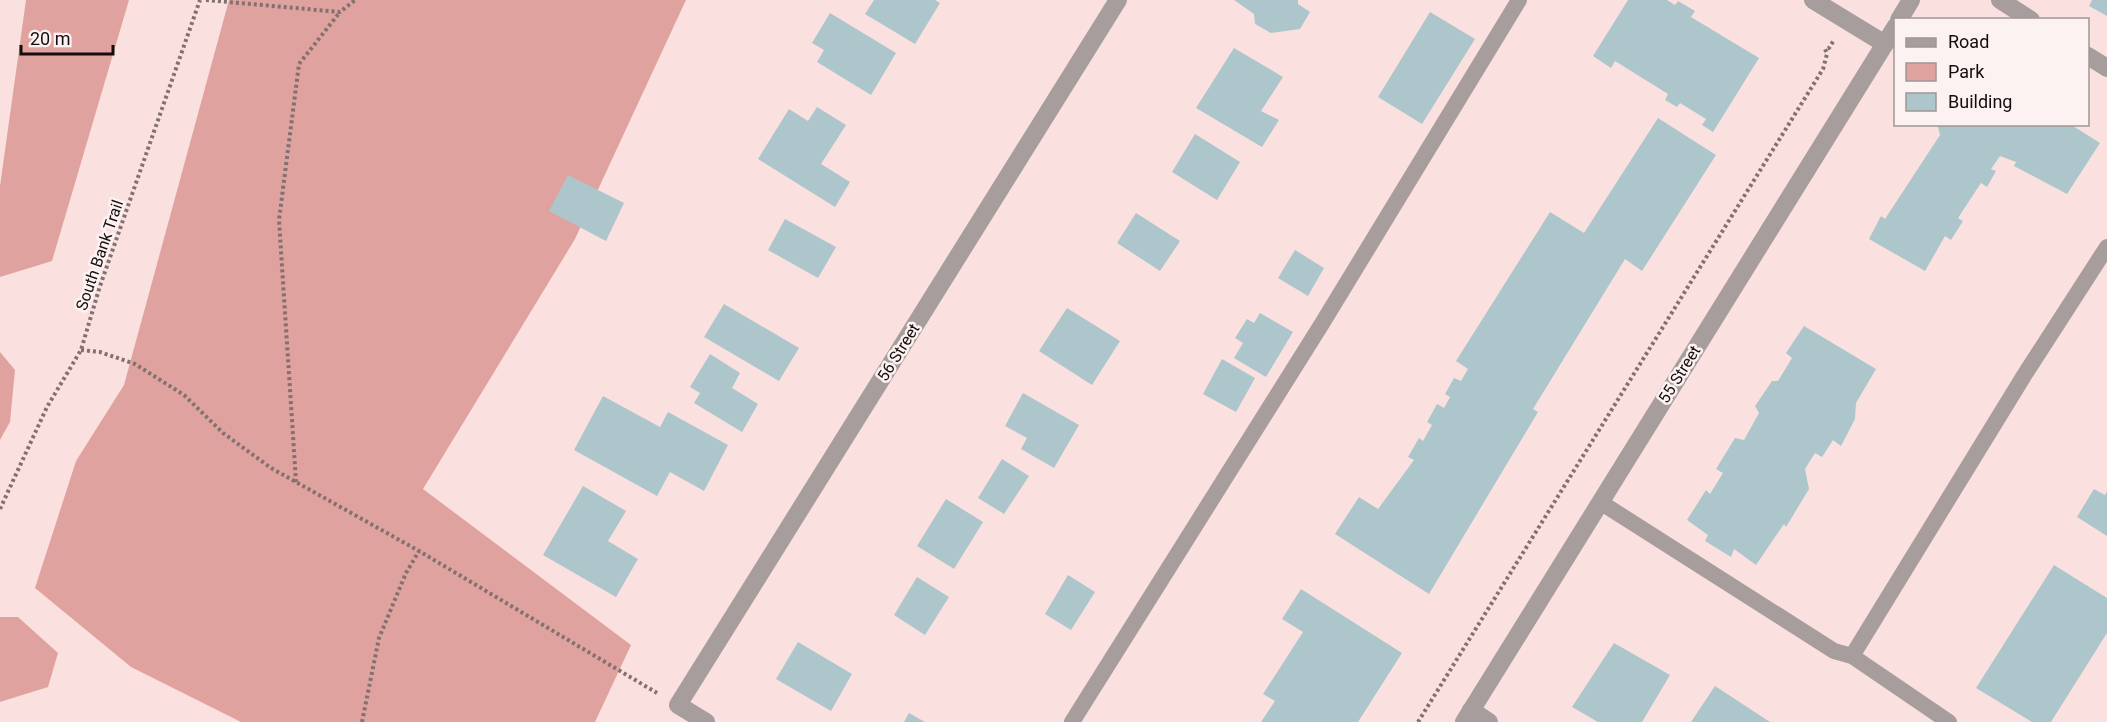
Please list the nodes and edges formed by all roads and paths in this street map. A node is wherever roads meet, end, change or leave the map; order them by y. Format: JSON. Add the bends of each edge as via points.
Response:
{"nodes":[{"id":1,"x":200,"y":0,"type":"edge"},
{"id":2,"x":206,"y":0,"type":"edge"},
{"id":3,"x":355,"y":0,"type":"edge"},
{"id":4,"x":1118,"y":0,"type":"edge"},
{"id":5,"x":1519,"y":0,"type":"edge"},
{"id":6,"x":1813,"y":0,"type":"edge"},
{"id":7,"x":1911,"y":0,"type":"edge"},
{"id":8,"x":2000,"y":0,"type":"edge"},
{"id":9,"x":340,"y":12,"type":"junction"},
{"id":10,"x":1900,"y":18,"type":"edge"},
{"id":11,"x":2028,"y":18,"type":"edge"},
{"id":12,"x":1894,"y":29,"type":"edge"},
{"id":13,"x":1884,"y":44,"type":"junction"},
{"id":14,"x":1829,"y":48,"type":"dead end"},
{"id":15,"x":2089,"y":57,"type":"edge"},
{"id":16,"x":2107,"y":68,"type":"edge"},
{"id":17,"x":2107,"y":247,"type":"edge"},
{"id":18,"x":81,"y":350,"type":"junction"},
{"id":19,"x":296,"y":482,"type":"junction"},
{"id":20,"x":1600,"y":502,"type":"junction"},
{"id":21,"x":0,"y":508,"type":"edge"},
{"id":22,"x":419,"y":551,"type":"junction"},
{"id":23,"x":1852,"y":656,"type":"junction"},
{"id":24,"x":678,"y":705,"type":"junction"},
{"id":25,"x":1467,"y":716,"type":"edge"},
{"id":26,"x":362,"y":722,"type":"edge"},
{"id":27,"x":706,"y":722,"type":"edge"},
{"id":28,"x":1072,"y":722,"type":"edge"},
{"id":29,"x":1418,"y":722,"type":"edge"},
{"id":30,"x":1489,"y":722,"type":"edge"},
{"id":31,"x":1949,"y":722,"type":"edge"}],
"edges":[{"from":1,"to":18,"type":"path","name":"South Bank Trail"},
{"from":2,"to":9,"type":"path"},
{"from":3,"to":9,"type":"path"},
{"from":4,"to":24,"type":"street","name":"56 Street"},
{"from":5,"to":28,"type":"lane"},
{"from":6,"to":13,"type":"street"},
{"from":7,"to":10,"type":"street"},
{"from":8,"to":11,"type":"street"},
{"from":9,"to":19,"type":"path","via":[[299,64],[279,220]]},
{"from":12,"to":13,"type":"street","name":"55 Street"},
{"from":13,"to":20,"type":"street","name":"55 Street"},
{"from":14,"to":29,"type":"path","via":[[1825,49],[1823,69]]},
{"from":15,"to":16,"type":"street"},
{"from":17,"to":23,"type":"lane"},
{"from":18,"to":19,"type":"path","via":[[135,364],[184,395],[249,454]]},
{"from":18,"to":21,"type":"path","name":"South Bank Trail","via":[[47,407]]},
{"from":19,"to":22,"type":"path"},
{"from":20,"to":23,"type":"lane","via":[[1834,651]]},
{"from":20,"to":25,"type":"street","name":"55 Street"},
{"from":22,"to":24,"type":"path"},
{"from":22,"to":26,"type":"path","via":[[379,638]]},
{"from":23,"to":31,"type":"lane"},
{"from":24,"to":27,"type":"street"},
{"from":25,"to":30,"type":"street"}]}
